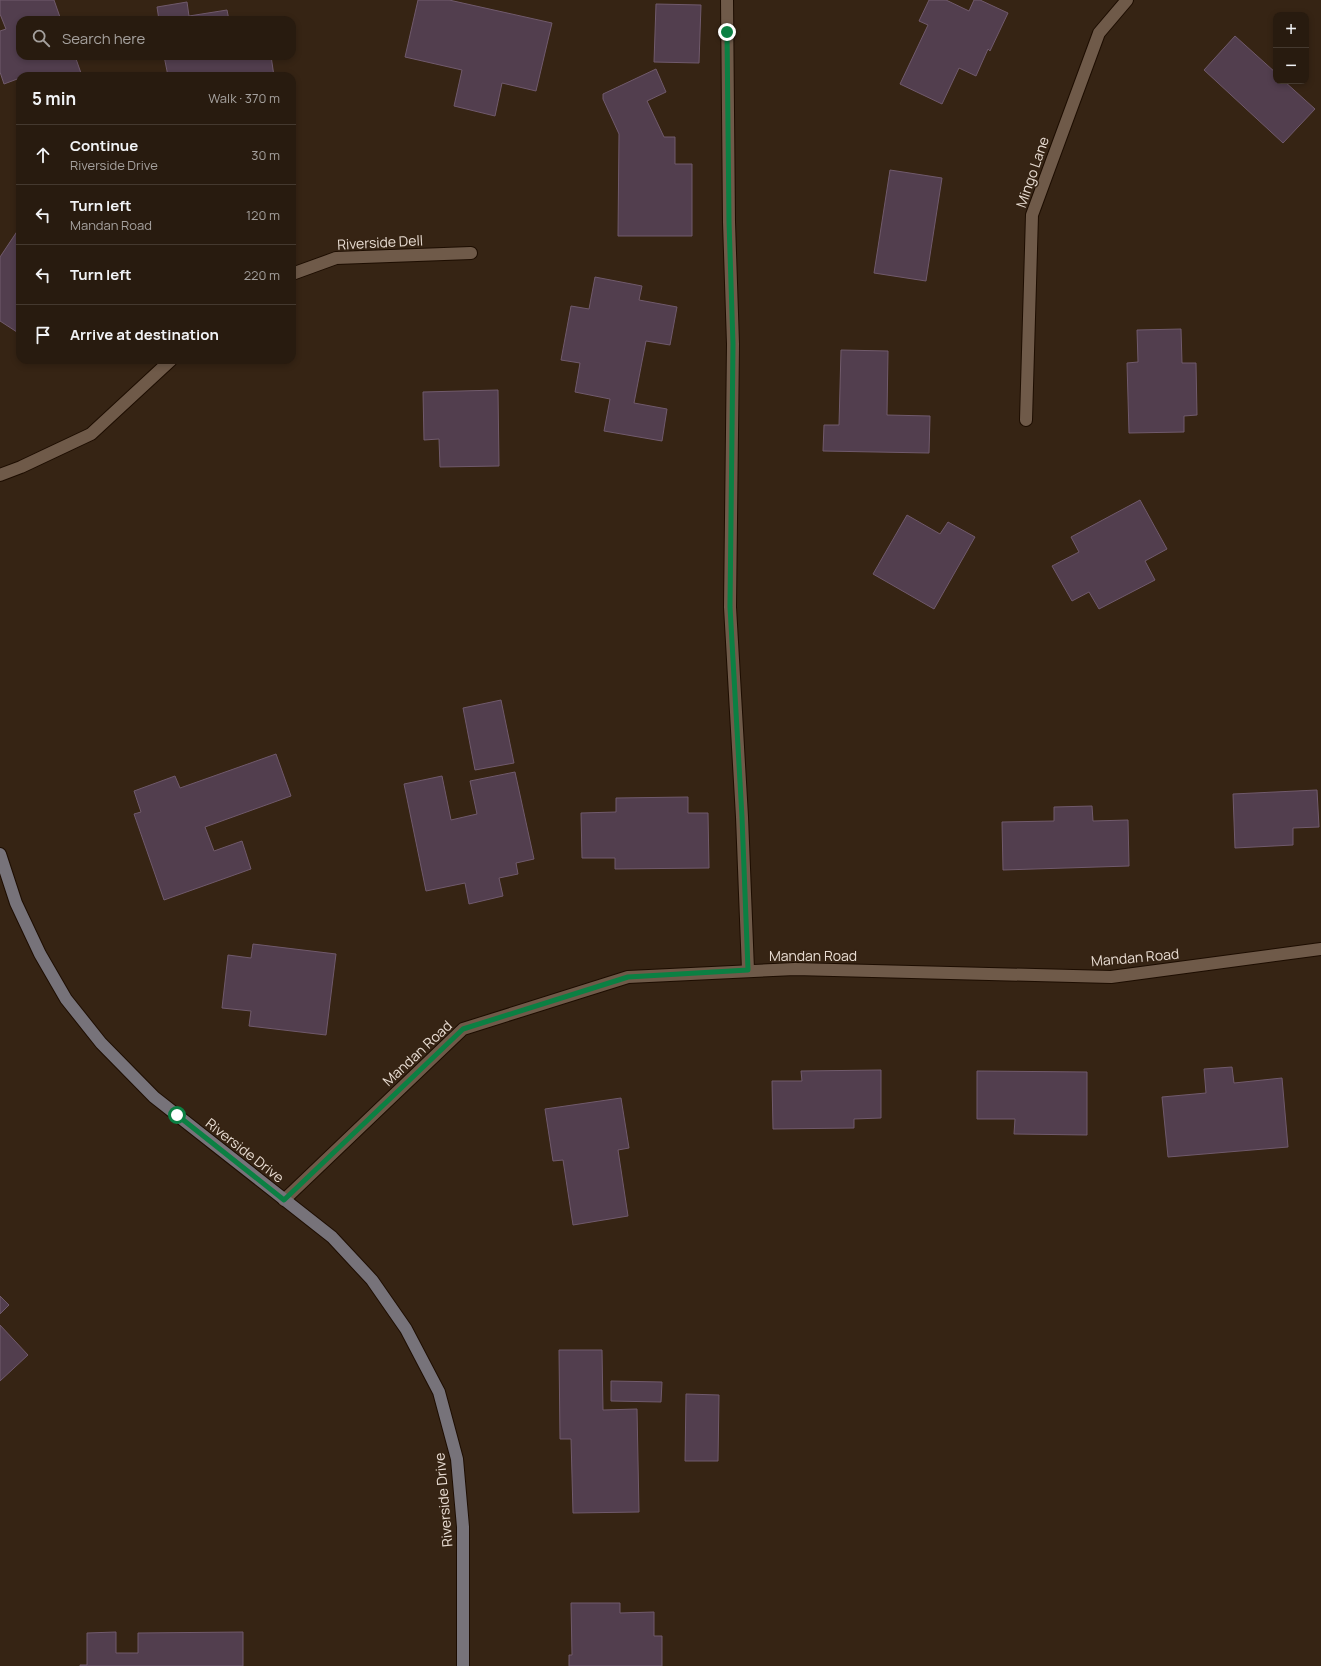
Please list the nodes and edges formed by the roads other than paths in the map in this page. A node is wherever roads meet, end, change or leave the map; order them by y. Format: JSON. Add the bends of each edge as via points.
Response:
{"nodes":[{"id":1,"x":727,"y":0,"type":"edge"},
{"id":2,"x":1127,"y":0,"type":"edge"},
{"id":3,"x":471,"y":253,"type":"dead end"},
{"id":4,"x":296,"y":273,"type":"edge"},
{"id":5,"x":167,"y":364,"type":"edge"},
{"id":6,"x":1026,"y":420,"type":"dead end"},
{"id":7,"x":0,"y":475,"type":"edge"},
{"id":8,"x":0,"y":854,"type":"edge"},
{"id":9,"x":1321,"y":949,"type":"edge"},
{"id":10,"x":748,"y":970,"type":"junction"},
{"id":11,"x":284,"y":1200,"type":"junction"},
{"id":12,"x":463,"y":1666,"type":"edge"}],
"edges":[{"from":1,"to":10,"type":"street","via":[[733,344],[730,607]]},
{"from":2,"to":6,"type":"street","name":"Mingo Lane","via":[[1099,33],[1032,215]]},
{"from":3,"to":4,"type":"street","name":"Riverside Dell","via":[[336,258]]},
{"from":5,"to":7,"type":"street","via":[[91,434]]},
{"from":8,"to":11,"type":"street","name":"Riverside Drive","via":[[16,903],[40,954],[66,999],[101,1043],[154,1097]]},
{"from":9,"to":10,"type":"street","name":"Mandan Road","via":[[1111,977],[795,968]]},
{"from":10,"to":11,"type":"street","name":"Mandan Road","via":[[628,977],[463,1029]]},
{"from":11,"to":12,"type":"street","name":"Riverside Drive","via":[[332,1237],[372,1280],[406,1329],[439,1392],[457,1458],[463,1527]]}]}
